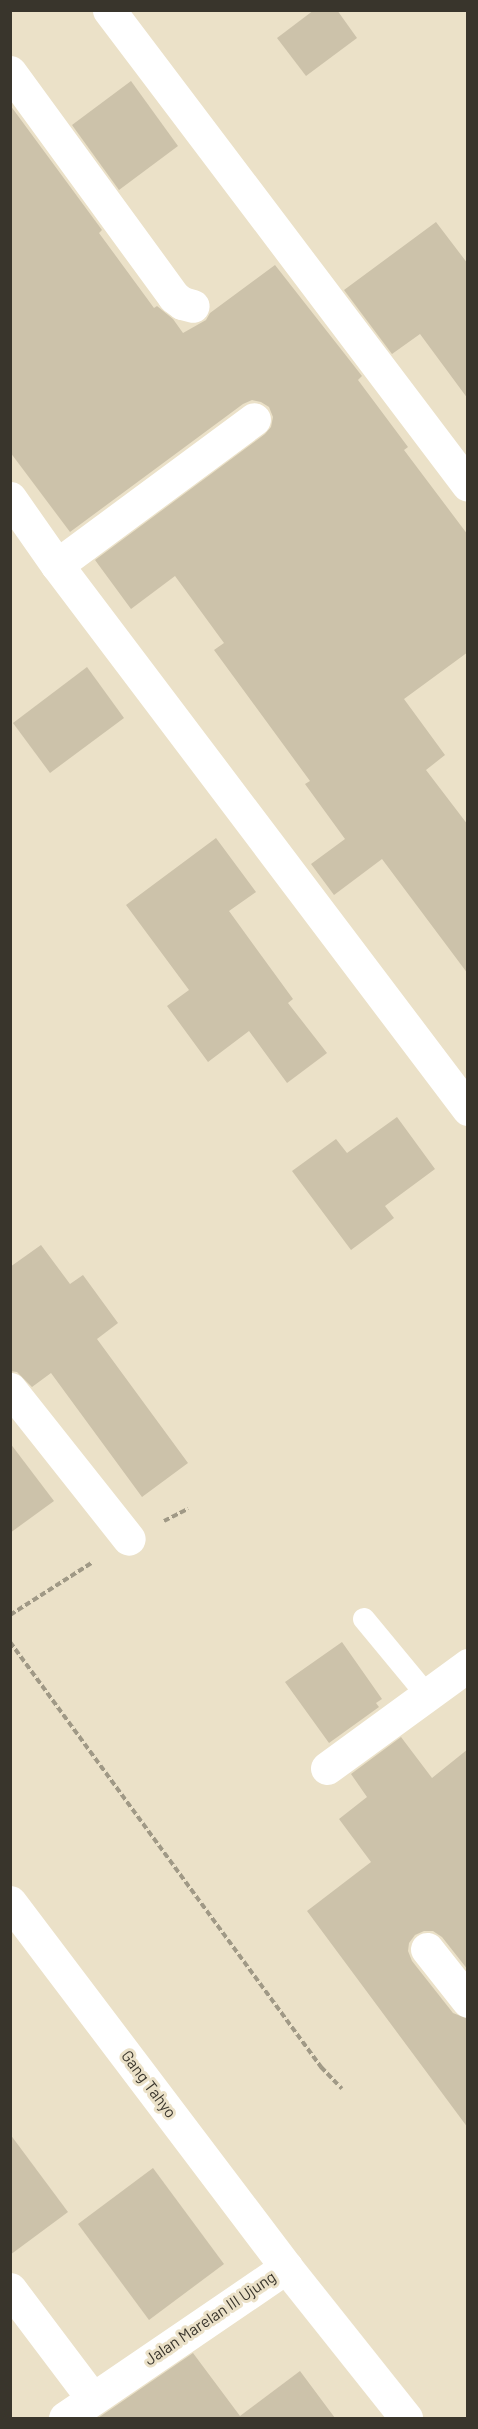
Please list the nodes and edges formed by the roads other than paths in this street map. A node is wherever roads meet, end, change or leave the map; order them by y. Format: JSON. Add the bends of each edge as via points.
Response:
{"nodes":[{"id":1,"x":109,"y":10,"type":"edge"},
{"id":2,"x":10,"y":72,"type":"edge"},
{"id":3,"x":193,"y":306,"type":"dead end"},
{"id":4,"x":254,"y":419,"type":"dead end"},
{"id":5,"x":468,"y":485,"type":"edge"},
{"id":6,"x":10,"y":498,"type":"edge"},
{"id":7,"x":57,"y":565,"type":"junction"},
{"id":8,"x":468,"y":1109,"type":"edge"},
{"id":9,"x":10,"y":1389,"type":"edge"},
{"id":10,"x":129,"y":1539,"type":"road end"},
{"id":11,"x":364,"y":1619,"type":"dead end"},
{"id":12,"x":468,"y":1665,"type":"edge"},
{"id":13,"x":426,"y":1694,"type":"junction"},
{"id":14,"x":327,"y":1768,"type":"dead end"},
{"id":15,"x":10,"y":1902,"type":"edge"},
{"id":16,"x":428,"y":1949,"type":"dead end"},
{"id":17,"x":468,"y":2001,"type":"edge"},
{"id":18,"x":286,"y":2267,"type":"junction"},
{"id":19,"x":10,"y":2289,"type":"edge"},
{"id":20,"x":92,"y":2398,"type":"junction"},
{"id":21,"x":65,"y":2418,"type":"edge"},
{"id":22,"x":406,"y":2418,"type":"edge"}],
"edges":[{"from":1,"to":5,"type":"street"},
{"from":2,"to":3,"type":"street","via":[[174,297]]},
{"from":4,"to":7,"type":"street"},
{"from":6,"to":7,"type":"street"},
{"from":7,"to":8,"type":"street"},
{"from":9,"to":10,"type":"street"},
{"from":11,"to":13,"type":"lane"},
{"from":12,"to":13,"type":"street"},
{"from":13,"to":14,"type":"street"},
{"from":15,"to":18,"type":"street","name":"Gang Tahyo"},
{"from":16,"to":17,"type":"street"},
{"from":18,"to":20,"type":"street","name":"Jalan Marelan III Ujung"},
{"from":18,"to":22,"type":"street","name":"Jalan Marelan III Ujung"},
{"from":19,"to":20,"type":"street"},
{"from":20,"to":21,"type":"street","name":"Jalan Marelan III Ujung"}]}
